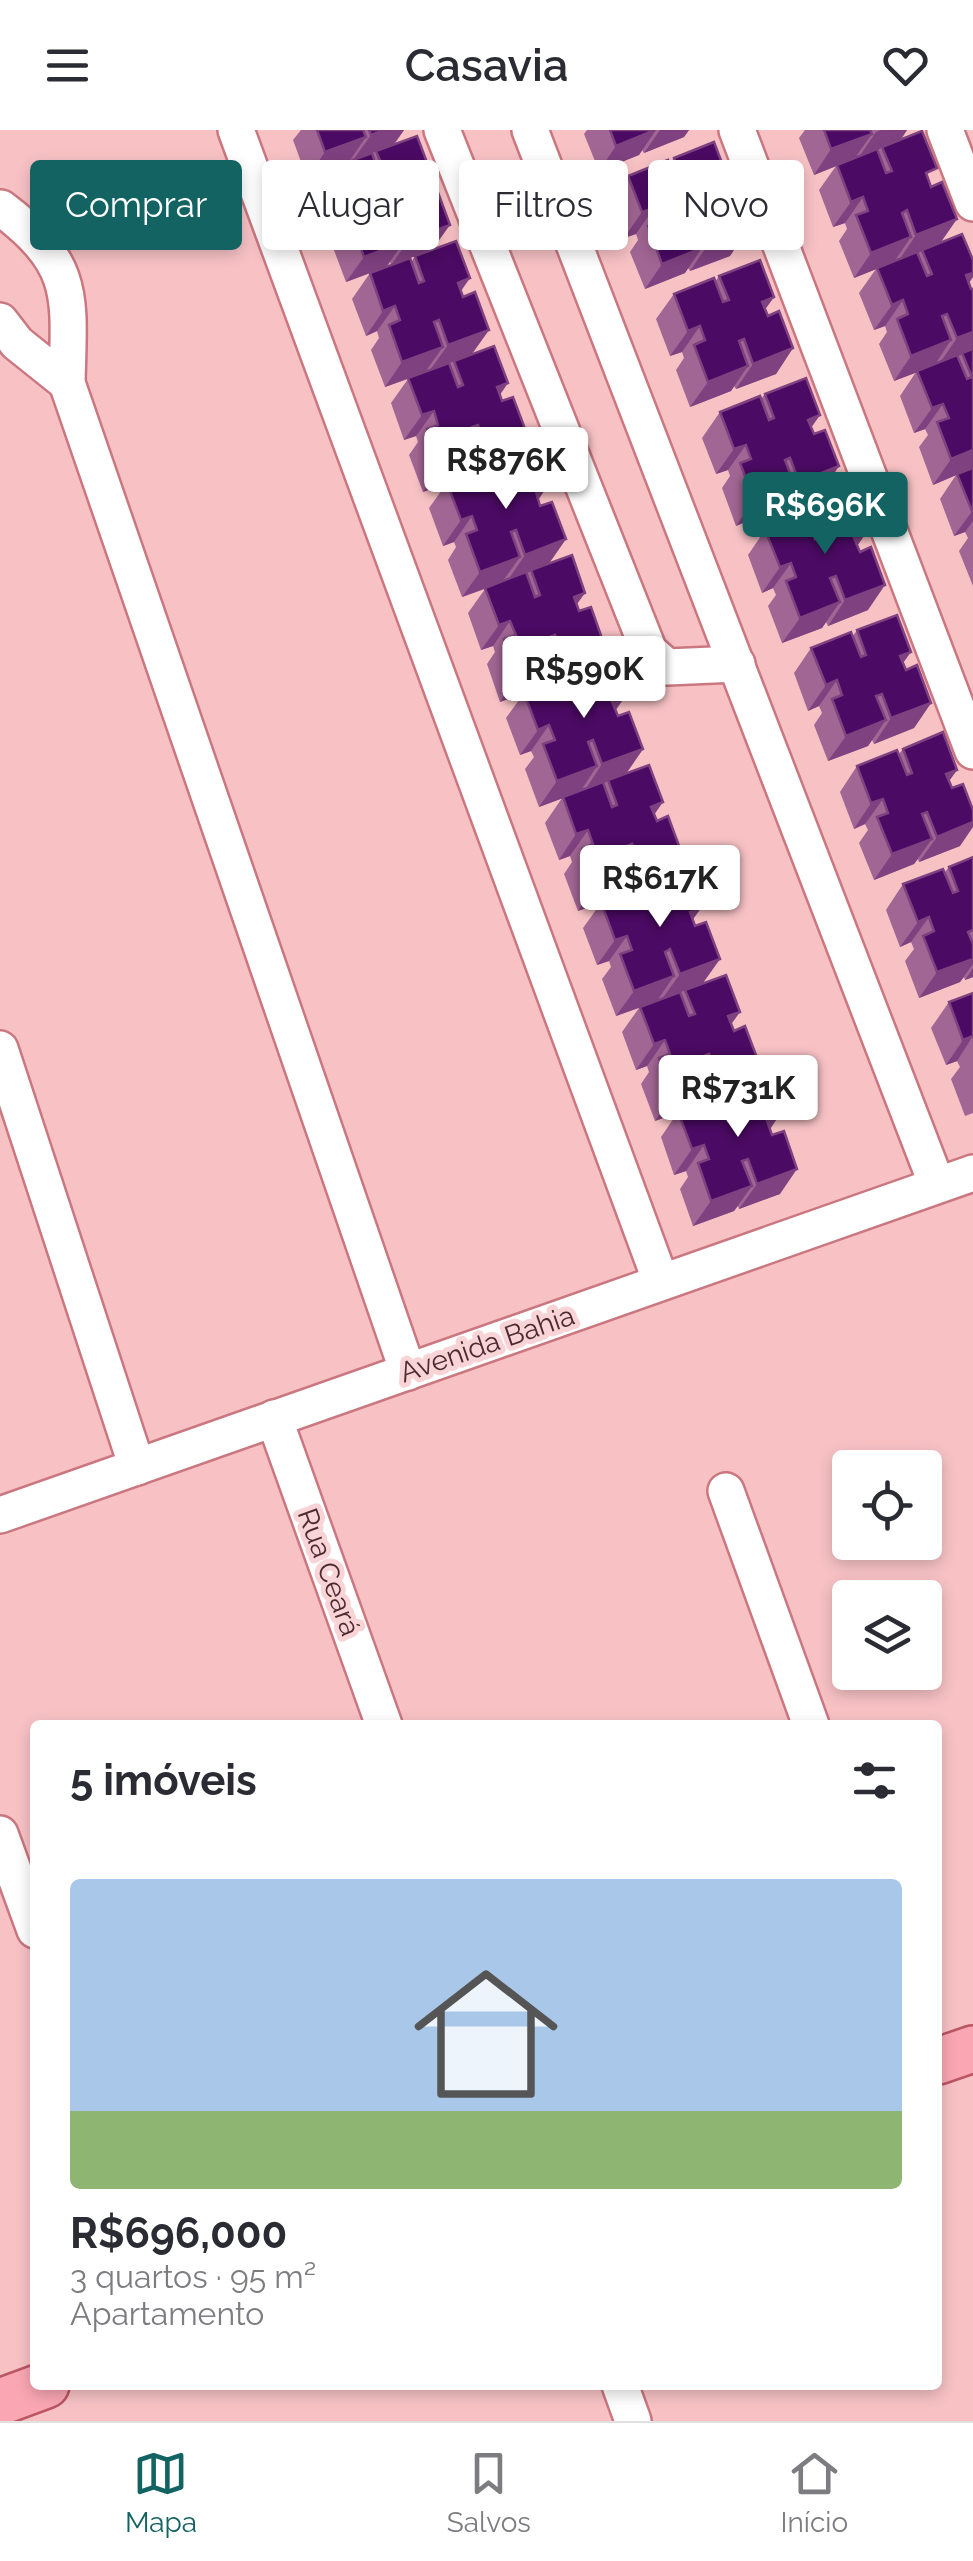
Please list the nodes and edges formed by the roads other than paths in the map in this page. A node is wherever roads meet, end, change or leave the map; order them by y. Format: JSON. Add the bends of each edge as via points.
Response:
{"nodes":[{"id":1,"x":236,"y":130,"type":"edge"},
{"id":2,"x":442,"y":130,"type":"edge"},
{"id":3,"x":530,"y":130,"type":"edge"},
{"id":4,"x":737,"y":130,"type":"edge"},
{"id":5,"x":944,"y":130,"type":"edge"},
{"id":6,"x":973,"y":203,"type":"edge"},
{"id":7,"x":0,"y":209,"type":"edge"},
{"id":8,"x":0,"y":321,"type":"edge"},
{"id":9,"x":67,"y":383,"type":"junction"},
{"id":10,"x":736,"y":664,"type":"junction"},
{"id":11,"x":973,"y":752,"type":"edge"},
{"id":12,"x":0,"y":1049,"type":"edge"},
{"id":13,"x":932,"y":1170,"type":"junction"},
{"id":14,"x":973,"y":1173,"type":"edge"},
{"id":15,"x":657,"y":1269,"type":"junction"},
{"id":16,"x":403,"y":1357,"type":"junction"},
{"id":17,"x":274,"y":1418,"type":"junction"},
{"id":18,"x":133,"y":1452,"type":"junction"},
{"id":19,"x":726,"y":1491,"type":"dead end"},
{"id":20,"x":0,"y":1515,"type":"edge"},
{"id":21,"x":382,"y":1720,"type":"edge"},
{"id":22,"x":809,"y":1720,"type":"edge"},
{"id":23,"x":0,"y":1834,"type":"edge"},
{"id":24,"x":30,"y":1916,"type":"edge"},
{"id":25,"x":973,"y":2048,"type":"edge"},
{"id":26,"x":942,"y":2060,"type":"edge"},
{"id":27,"x":622,"y":2390,"type":"edge"},
{"id":28,"x":633,"y":2421,"type":"edge"}],
"edges":[{"from":1,"to":15,"type":"street"},
{"from":2,"to":10,"type":"street","via":[[649,651],[667,666]]},
{"from":3,"to":10,"type":"street"},
{"from":4,"to":11,"type":"street"},
{"from":5,"to":6,"type":"street"},
{"from":7,"to":9,"type":"street","via":[[44,246],[68,292]]},
{"from":8,"to":9,"type":"street"},
{"from":9,"to":16,"type":"street"},
{"from":10,"to":13,"type":"street"},
{"from":12,"to":18,"type":"street"},
{"from":13,"to":14,"type":"street","name":"Avenida Bahia"},
{"from":13,"to":15,"type":"street","name":"Avenida Bahia"},
{"from":15,"to":16,"type":"street","name":"Avenida Bahia"},
{"from":16,"to":17,"type":"street","name":"Avenida Bahia"},
{"from":17,"to":18,"type":"street","name":"Avenida Bahia"},
{"from":17,"to":21,"type":"street","name":"Rua Ceará"},
{"from":18,"to":20,"type":"street","name":"Avenida Bahia"},
{"from":19,"to":22,"type":"street"},
{"from":23,"to":24,"type":"street"},
{"from":25,"to":26,"type":"main road"},
{"from":27,"to":28,"type":"street"}]}
